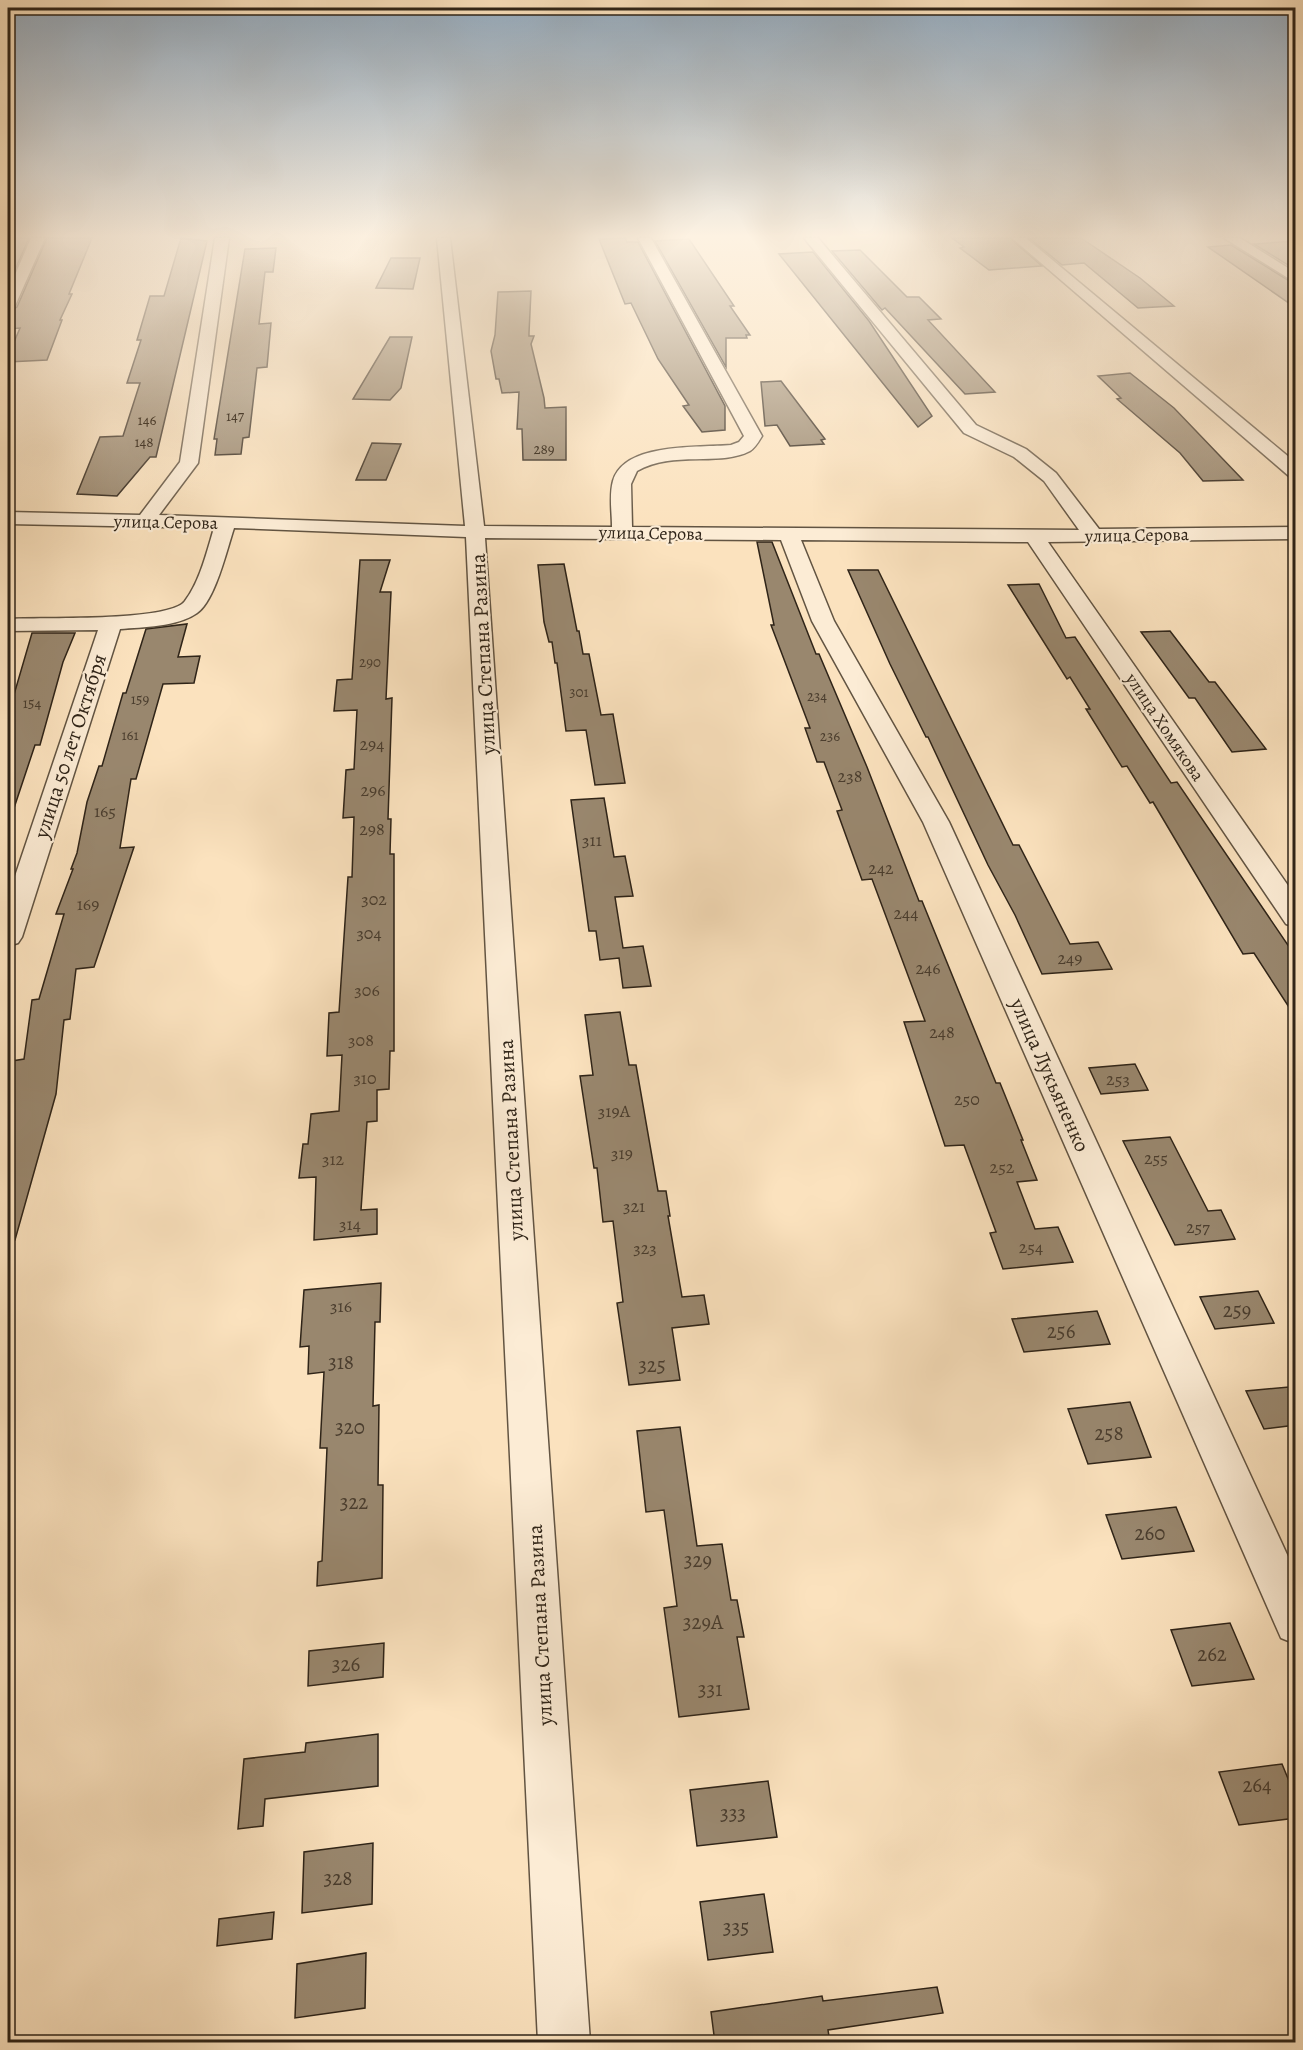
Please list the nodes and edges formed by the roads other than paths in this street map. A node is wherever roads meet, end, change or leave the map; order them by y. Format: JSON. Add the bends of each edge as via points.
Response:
{"nodes":[{"id":1,"x":208,"y":334,"type":"edge"},
{"id":2,"x":454,"y":334,"type":"edge"},
{"id":3,"x":697,"y":334,"type":"edge"},
{"id":4,"x":891,"y":334,"type":"edge"},
{"id":5,"x":1131,"y":334,"type":"edge"},
{"id":6,"x":1296,"y":473,"type":"edge"},
{"id":7,"x":8,"y":518,"type":"edge"},
{"id":8,"x":144,"y":522,"type":"junction"},
{"id":9,"x":226,"y":522,"type":"junction"},
{"id":10,"x":475,"y":532,"type":"junction"},
{"id":11,"x":622,"y":533,"type":"junction"},
{"id":12,"x":1296,"y":533,"type":"edge"},
{"id":13,"x":789,"y":535,"type":"junction"},
{"id":14,"x":1034,"y":536,"type":"junction"},
{"id":15,"x":1094,"y":536,"type":"junction"},
{"id":16,"x":111,"y":622,"type":"junction"},
{"id":17,"x":8,"y":625,"type":"edge"},
{"id":18,"x":1296,"y":918,"type":"edge"},
{"id":19,"x":8,"y":938,"type":"edge"},
{"id":20,"x":1296,"y":1623,"type":"edge"},
{"id":21,"x":564,"y":2043,"type":"edge"}],
"edges":[{"from":1,"to":8,"type":"street","via":[[189,463]]},
{"from":2,"to":10,"type":"street","name":"улица Степана Разина"},
{"from":3,"to":11,"type":"street","via":[[753,436],[746,446],[731,451],[648,458],[631,466],[623,477]]},
{"from":4,"to":15,"type":"street","via":[[970,429],[1020,453],[1050,477]]},
{"from":5,"to":6,"type":"street"},
{"from":7,"to":8,"type":"street","name":"улица Серова"},
{"from":8,"to":9,"type":"street","name":"улица Серова"},
{"from":9,"to":10,"type":"street","name":"улица Серова"},
{"from":9,"to":16,"type":"street","via":[[191,608],[168,617]]},
{"from":10,"to":11,"type":"street","name":"улица Серова"},
{"from":10,"to":21,"type":"street","name":"улица Степана Разина"},
{"from":11,"to":13,"type":"street","name":"улица Серова"},
{"from":12,"to":15,"type":"street","name":"улица Серова"},
{"from":13,"to":14,"type":"street","name":"улица Серова"},
{"from":13,"to":20,"type":"street","name":"улица Лукьяненко","via":[[823,621],[936,822]]},
{"from":14,"to":15,"type":"street","name":"улица Серова"},
{"from":14,"to":18,"type":"street","name":"улица Хомякова"},
{"from":16,"to":17,"type":"street"},
{"from":16,"to":19,"type":"street","name":"улица 50 лет Октября"}]}
